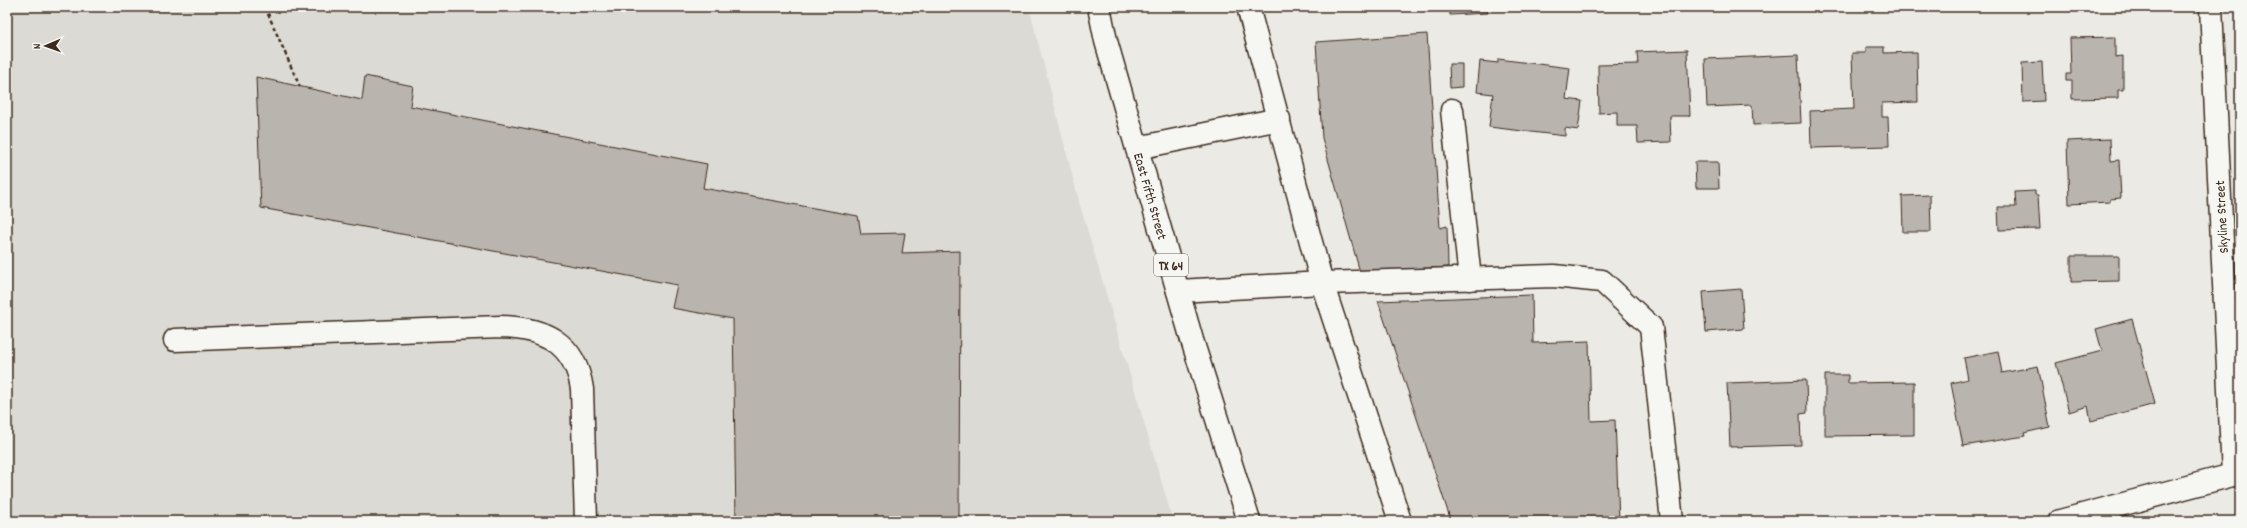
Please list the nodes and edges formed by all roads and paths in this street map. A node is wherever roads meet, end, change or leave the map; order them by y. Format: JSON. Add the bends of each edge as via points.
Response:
{"nodes":[{"id":1,"x":265,"y":7,"type":"edge"},
{"id":2,"x":1099,"y":7,"type":"edge"},
{"id":3,"x":1248,"y":7,"type":"edge"},
{"id":4,"x":2211,"y":7,"type":"edge"},
{"id":5,"x":300,"y":87,"type":"dead end"},
{"id":6,"x":1452,"y":110,"type":"dead end"},
{"id":7,"x":1279,"y":119,"type":"junction"},
{"id":8,"x":1137,"y":148,"type":"junction"},
{"id":9,"x":1470,"y":279,"type":"junction"},
{"id":10,"x":1322,"y":283,"type":"junction"},
{"id":11,"x":1178,"y":291,"type":"junction"},
{"id":12,"x":175,"y":340,"type":"dead end"},
{"id":13,"x":2237,"y":474,"type":"edge"},
{"id":14,"x":586,"y":521,"type":"edge"},
{"id":15,"x":1249,"y":521,"type":"edge"},
{"id":16,"x":1400,"y":521,"type":"edge"},
{"id":17,"x":1672,"y":521,"type":"edge"},
{"id":18,"x":2060,"y":521,"type":"edge"}],
"edges":[{"from":1,"to":5,"type":"path"},
{"from":2,"to":8,"type":"street","name":"East Fifth Street","number":"TX 64","via":[[1106,41]]},
{"from":3,"to":7,"type":"street"},
{"from":4,"to":13,"type":"street","name":"Skyline Street"},
{"from":6,"to":9,"type":"street"},
{"from":7,"to":8,"type":"street"},
{"from":7,"to":10,"type":"street"},
{"from":8,"to":11,"type":"street","name":"East Fifth Street","number":"TX 64"},
{"from":9,"to":10,"type":"street"},
{"from":9,"to":17,"type":"street","via":[[1554,276],[1602,281],[1651,328]]},
{"from":10,"to":11,"type":"street"},
{"from":10,"to":16,"type":"street"},
{"from":11,"to":15,"type":"street","name":"East Fifth Street","number":"TX 64"},
{"from":12,"to":14,"type":"street","via":[[500,328],[539,332],[556,342],[570,355],[580,373]]},
{"from":13,"to":18,"type":"street"}]}
